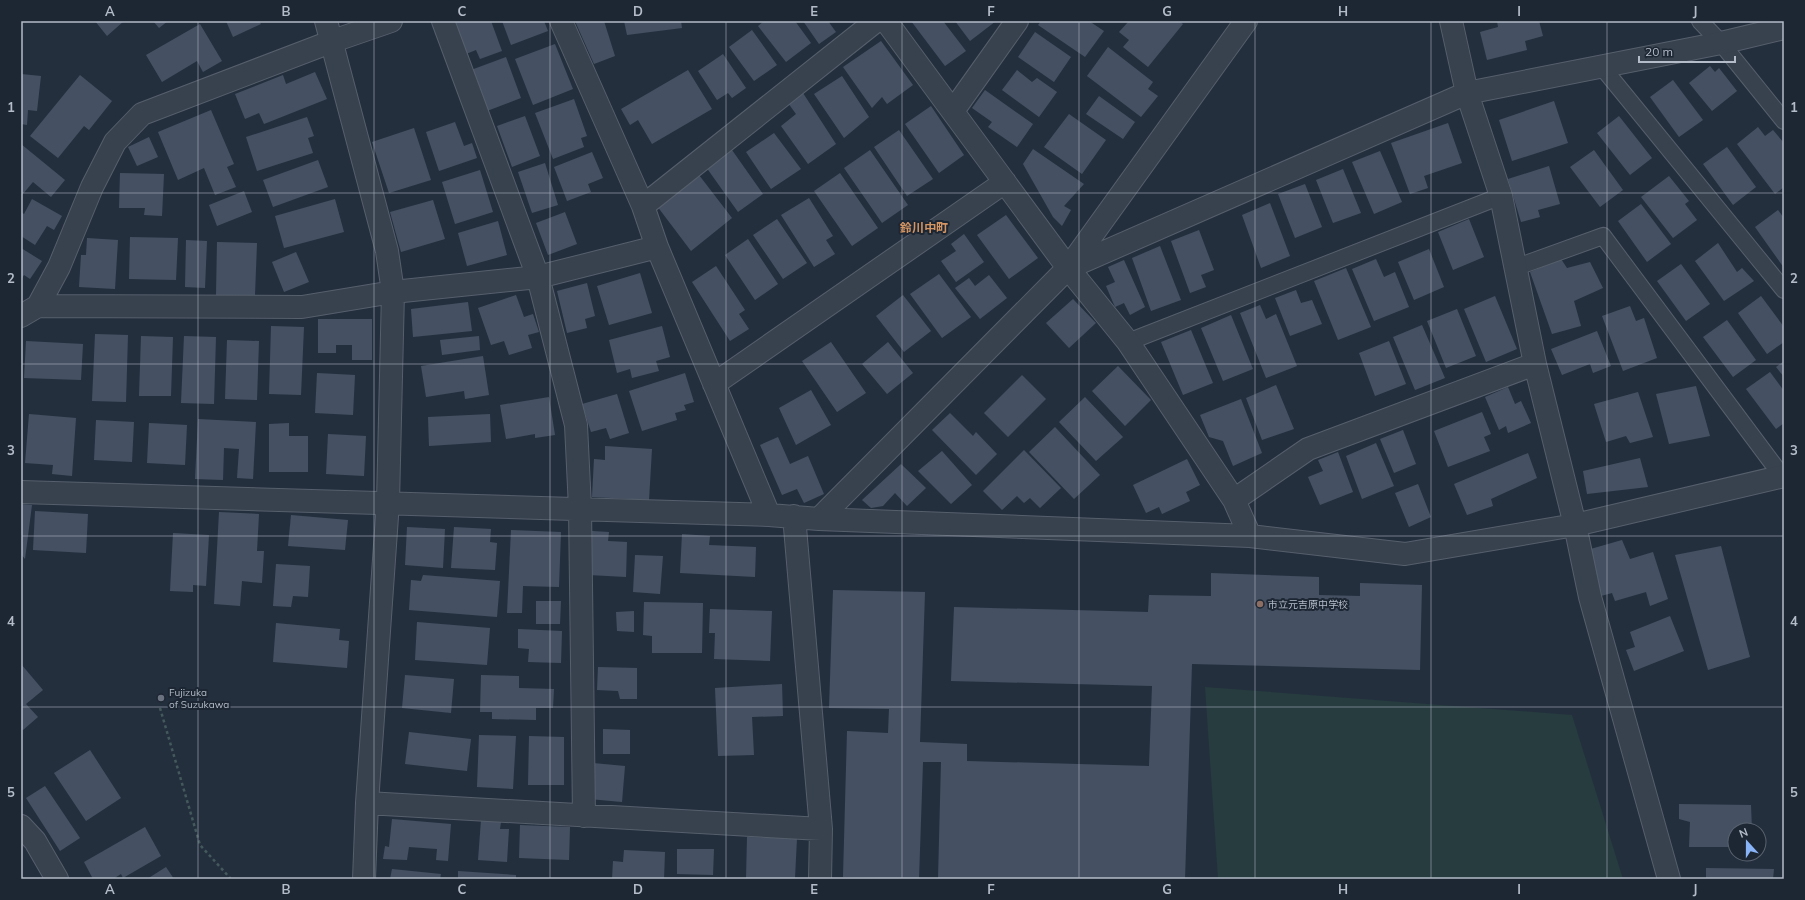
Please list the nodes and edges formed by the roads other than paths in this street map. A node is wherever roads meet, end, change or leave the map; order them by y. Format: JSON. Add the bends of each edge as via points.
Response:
{"nodes":[{"id":1,"x":326,"y":21,"type":"edge"},
{"id":2,"x":392,"y":21,"type":"edge"},
{"id":3,"x":443,"y":21,"type":"edge"},
{"id":4,"x":561,"y":21,"type":"edge"},
{"id":5,"x":876,"y":21,"type":"edge"},
{"id":6,"x":886,"y":21,"type":"edge"},
{"id":7,"x":1017,"y":21,"type":"edge"},
{"id":8,"x":1246,"y":21,"type":"edge"},
{"id":9,"x":1451,"y":21,"type":"edge"},
{"id":10,"x":1700,"y":21,"type":"edge"},
{"id":11,"x":1784,"y":28,"type":"edge"},
{"id":12,"x":333,"y":41,"type":"junction"},
{"id":13,"x":1721,"y":43,"type":"junction"},
{"id":14,"x":1602,"y":67,"type":"junction"},
{"id":15,"x":1467,"y":93,"type":"junction"},
{"id":16,"x":953,"y":110,"type":"junction"},
{"id":17,"x":1784,"y":121,"type":"edge"},
{"id":18,"x":1005,"y":182,"type":"junction"},
{"id":19,"x":1501,"y":196,"type":"junction"},
{"id":20,"x":643,"y":206,"type":"junction"},
{"id":21,"x":657,"y":247,"type":"junction"},
{"id":22,"x":1516,"y":267,"type":"junction"},
{"id":23,"x":1068,"y":268,"type":"junction"},
{"id":24,"x":538,"y":277,"type":"junction"},
{"id":25,"x":1784,"y":290,"type":"edge"},
{"id":26,"x":393,"y":292,"type":"junction"},
{"id":27,"x":30,"y":311,"type":"edge"},
{"id":28,"x":1128,"y":342,"type":"junction"},
{"id":29,"x":1535,"y":364,"type":"junction"},
{"id":30,"x":714,"y":384,"type":"junction"},
{"id":31,"x":1783,"y":476,"type":"edge"},
{"id":32,"x":21,"y":492,"type":"edge"},
{"id":33,"x":1234,"y":500,"type":"junction"},
{"id":34,"x":388,"y":502,"type":"junction"},
{"id":35,"x":580,"y":508,"type":"junction"},
{"id":36,"x":769,"y":515,"type":"junction"},
{"id":37,"x":794,"y":516,"type":"junction"},
{"id":38,"x":819,"y":519,"type":"junction"},
{"id":39,"x":1575,"y":525,"type":"junction"},
{"id":40,"x":1250,"y":536,"type":"junction"},
{"id":41,"x":367,"y":803,"type":"junction"},
{"id":42,"x":584,"y":816,"type":"junction"},
{"id":43,"x":21,"y":826,"type":"edge"},
{"id":44,"x":821,"y":829,"type":"junction"},
{"id":45,"x":57,"y":879,"type":"edge"},
{"id":46,"x":364,"y":879,"type":"edge"},
{"id":47,"x":820,"y":879,"type":"edge"},
{"id":48,"x":1668,"y":879,"type":"edge"}],
"edges":[{"from":1,"to":12,"type":"street"},
{"from":2,"to":12,"type":"street"},
{"from":3,"to":24,"type":"street"},
{"from":4,"to":20,"type":"street"},
{"from":5,"to":20,"type":"street"},
{"from":6,"to":16,"type":"street"},
{"from":7,"to":16,"type":"street"},
{"from":8,"to":23,"type":"street"},
{"from":9,"to":15,"type":"street"},
{"from":10,"to":13,"type":"lane"},
{"from":11,"to":13,"type":"street"},
{"from":12,"to":26,"type":"street","via":[[387,250]]},
{"from":12,"to":27,"type":"street","via":[[142,114],[115,142],[92,187],[59,267]]},
{"from":13,"to":14,"type":"street"},
{"from":13,"to":17,"type":"lane"},
{"from":14,"to":15,"type":"street"},
{"from":14,"to":25,"type":"lane"},
{"from":15,"to":19,"type":"street"},
{"from":15,"to":23,"type":"street"},
{"from":16,"to":18,"type":"street"},
{"from":18,"to":23,"type":"street"},
{"from":18,"to":30,"type":"street"},
{"from":19,"to":22,"type":"street"},
{"from":19,"to":28,"type":"lane"},
{"from":20,"to":21,"type":"street"},
{"from":21,"to":24,"type":"street"},
{"from":21,"to":30,"type":"street"},
{"from":22,"to":29,"type":"street"},
{"from":22,"to":31,"type":"lane","via":[[1603,236]]},
{"from":23,"to":28,"type":"street"},
{"from":23,"to":38,"type":"street"},
{"from":24,"to":26,"type":"street"},
{"from":24,"to":35,"type":"street","via":[[576,425]]},
{"from":26,"to":27,"type":"street","via":[[302,307]]},
{"from":26,"to":34,"type":"street"},
{"from":28,"to":33,"type":"street"},
{"from":29,"to":33,"type":"street","via":[[1308,449]]},
{"from":29,"to":39,"type":"street"},
{"from":30,"to":36,"type":"street"},
{"from":31,"to":39,"type":"street"},
{"from":32,"to":34,"type":"street"},
{"from":33,"to":40,"type":"street"},
{"from":34,"to":35,"type":"street"},
{"from":34,"to":41,"type":"street"},
{"from":35,"to":36,"type":"street"},
{"from":35,"to":42,"type":"street"},
{"from":36,"to":37,"type":"street"},
{"from":37,"to":38,"type":"street"},
{"from":37,"to":44,"type":"street"},
{"from":38,"to":40,"type":"street"},
{"from":39,"to":40,"type":"street","via":[[1406,554]]},
{"from":39,"to":48,"type":"street","via":[[1590,597]]},
{"from":41,"to":42,"type":"street"},
{"from":41,"to":46,"type":"street"},
{"from":42,"to":44,"type":"street"},
{"from":43,"to":45,"type":"street","via":[[35,841]]},
{"from":44,"to":47,"type":"street"}]}
